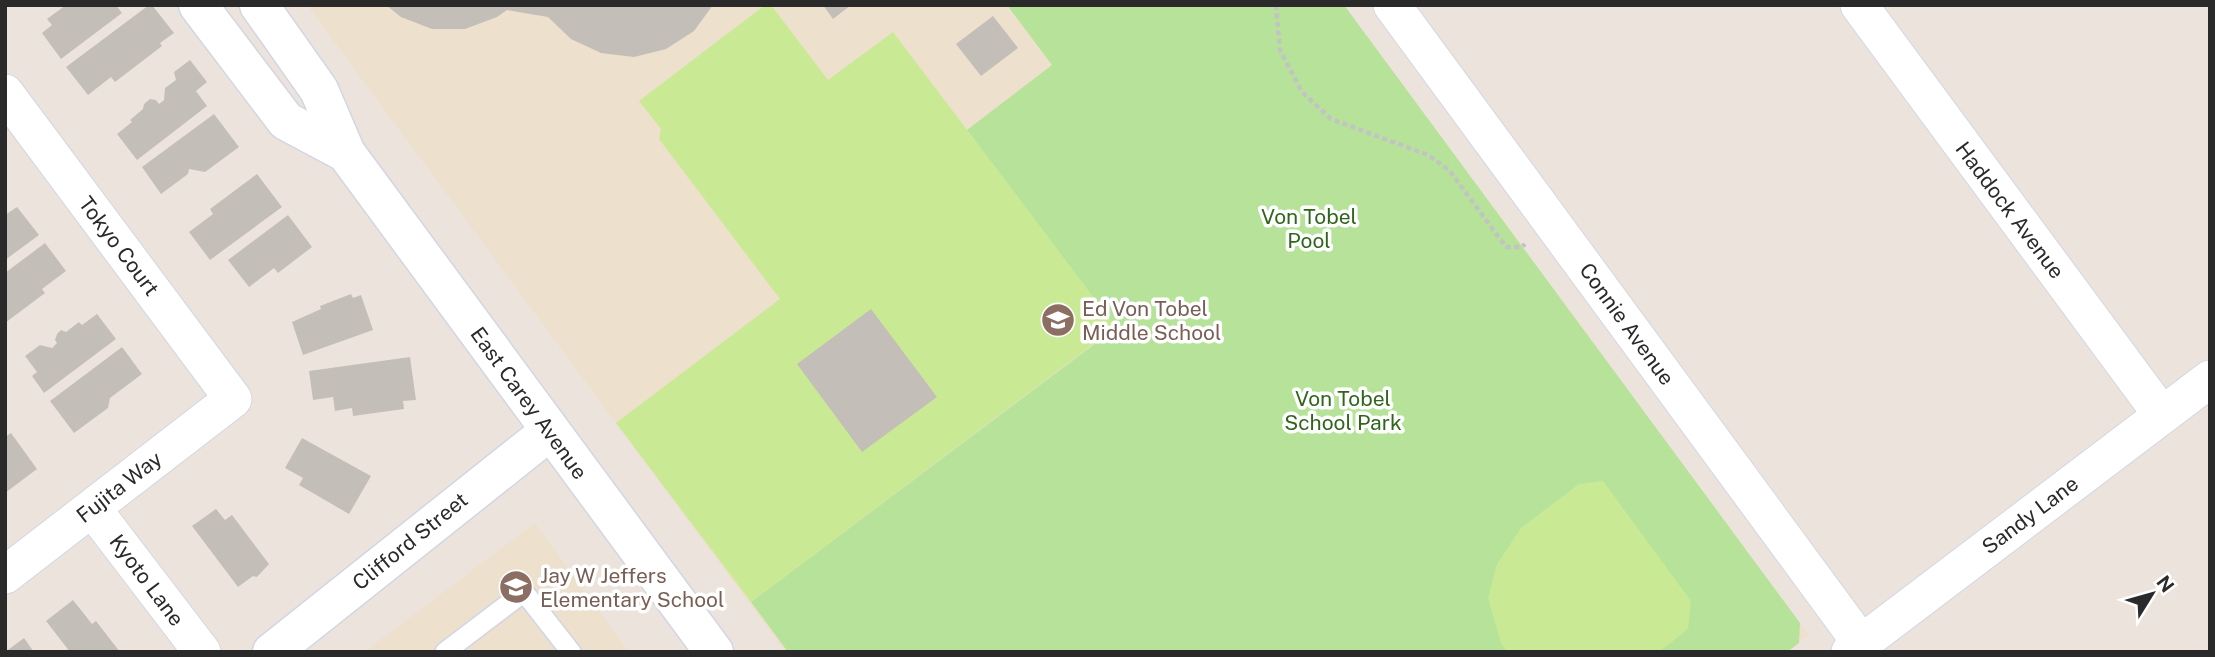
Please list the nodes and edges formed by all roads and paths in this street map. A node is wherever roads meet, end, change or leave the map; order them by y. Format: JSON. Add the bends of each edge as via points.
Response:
{"nodes":[{"id":1,"x":198,"y":5,"type":"edge"},
{"id":2,"x":259,"y":5,"type":"edge"},
{"id":3,"x":1276,"y":5,"type":"edge"},
{"id":4,"x":1392,"y":5,"type":"edge"},
{"id":5,"x":1858,"y":5,"type":"edge"},
{"id":6,"x":5,"y":93,"type":"edge"},
{"id":7,"x":346,"y":153,"type":"junction"},
{"id":8,"x":1553,"y":224,"type":"junction"},
{"id":9,"x":2210,"y":379,"type":"edge"},
{"id":10,"x":233,"y":399,"type":"joint"},
{"id":11,"x":2162,"y":415,"type":"junction"},
{"id":12,"x":550,"y":431,"type":"junction"},
{"id":13,"x":92,"y":508,"type":"junction"},
{"id":14,"x":5,"y":575,"type":"edge"},
{"id":15,"x":1856,"y":647,"type":"edge"},
{"id":16,"x":202,"y":652,"type":"edge"},
{"id":17,"x":272,"y":652,"type":"edge"},
{"id":18,"x":445,"y":652,"type":"edge"},
{"id":19,"x":571,"y":652,"type":"edge"},
{"id":20,"x":714,"y":652,"type":"edge"}],
"edges":[{"from":1,"to":7,"type":"main road","name":"East Carey Avenue","via":[[286,121]]},
{"from":2,"to":7,"type":"main road","name":"East Carey Avenue","via":[[319,90]]},
{"from":3,"to":8,"type":"path","via":[[1280,50],[1302,92],[1331,119],[1427,155],[1449,170],[1506,247],[1522,247]]},
{"from":4,"to":8,"type":"street","name":"Connie Avenue"},
{"from":5,"to":11,"type":"street","name":"Haddock Avenue"},
{"from":6,"to":10,"type":"street","name":"Tokyo Court"},
{"from":7,"to":12,"type":"main road","name":"East Carey Avenue"},
{"from":8,"to":15,"type":"street","name":"Connie Avenue"},
{"from":9,"to":11,"type":"street","name":"Sandy Lane"},
{"from":10,"to":13,"type":"street","name":"Fujita Way"},
{"from":11,"to":15,"type":"street","name":"Sandy Lane"},
{"from":12,"to":17,"type":"main road","name":"Clifford Street"},
{"from":12,"to":20,"type":"main road","name":"East Carey Avenue"},
{"from":13,"to":14,"type":"street","name":"Fujita Way"},
{"from":13,"to":16,"type":"street","name":"Kyoto Lane"},
{"from":18,"to":19,"type":"lane","via":[[524,592]]}]}
